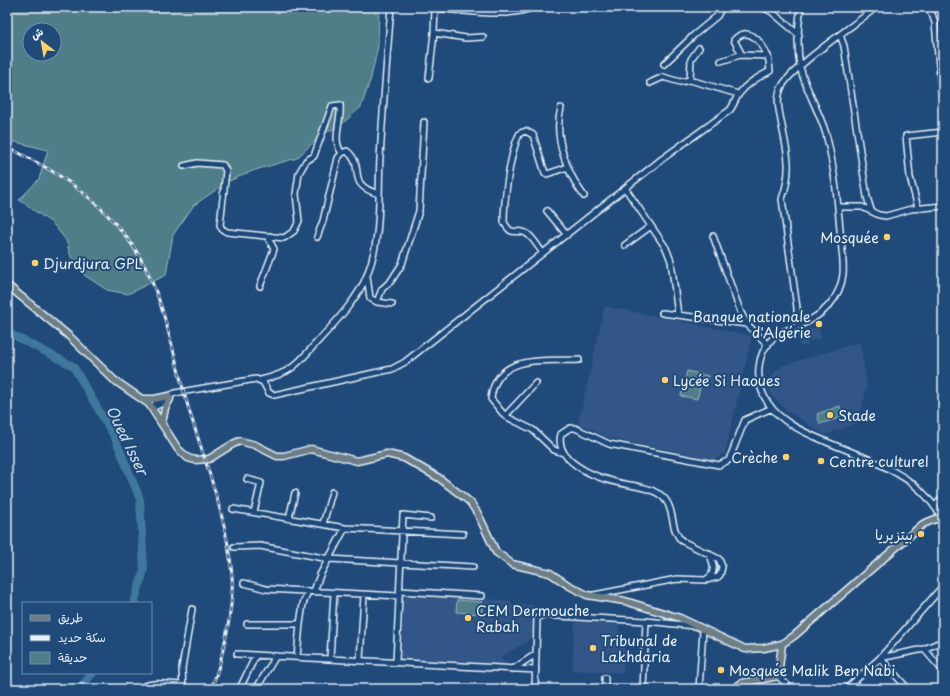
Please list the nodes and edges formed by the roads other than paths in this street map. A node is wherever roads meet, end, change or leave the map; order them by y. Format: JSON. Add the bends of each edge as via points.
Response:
{"nodes":[{"id":1,"x":391,"y":7,"type":"edge"},
{"id":2,"x":435,"y":7,"type":"edge"},
{"id":3,"x":532,"y":7,"type":"edge"},
{"id":4,"x":722,"y":7,"type":"edge"},
{"id":5,"x":762,"y":7,"type":"edge"},
{"id":6,"x":801,"y":7,"type":"edge"},
{"id":7,"x":879,"y":7,"type":"edge"},
{"id":8,"x":926,"y":7,"type":"edge"},
{"id":9,"x":873,"y":8,"type":"edge"},
{"id":10,"x":434,"y":33,"type":"junction"},
{"id":11,"x":799,"y":35,"type":"junction"},
{"id":12,"x":840,"y":35,"type":"junction"},
{"id":13,"x":482,"y":37,"type":"dead end"},
{"id":14,"x":699,"y":48,"type":"dead end"},
{"id":15,"x":742,"y":55,"type":"junction"},
{"id":16,"x":768,"y":56,"type":"junction"},
{"id":17,"x":721,"y":61,"type":"dead end"},
{"id":18,"x":664,"y":64,"type":"dead end"},
{"id":19,"x":800,"y":67,"type":"junction"},
{"id":20,"x":429,"y":78,"type":"dead end"},
{"id":21,"x":690,"y":80,"type":"junction"},
{"id":22,"x":650,"y":83,"type":"dead end"},
{"id":23,"x":738,"y":94,"type":"junction"},
{"id":24,"x":561,"y":108,"type":"dead end"},
{"id":25,"x":943,"y":109,"type":"edge"},
{"id":26,"x":424,"y":122,"type":"dead end"},
{"id":27,"x":943,"y":132,"type":"edge"},
{"id":28,"x":342,"y":153,"type":"junction"},
{"id":29,"x":184,"y":166,"type":"dead end"},
{"id":30,"x":568,"y":167,"type":"junction"},
{"id":31,"x":625,"y":188,"type":"junction"},
{"id":32,"x":378,"y":194,"type":"junction"},
{"id":33,"x":584,"y":196,"type":"dead end"},
{"id":34,"x":943,"y":206,"type":"edge"},
{"id":35,"x":838,"y":207,"type":"junction"},
{"id":36,"x":918,"y":208,"type":"junction"},
{"id":37,"x":871,"y":210,"type":"junction"},
{"id":38,"x":547,"y":211,"type":"dead end"},
{"id":39,"x":651,"y":226,"type":"junction"},
{"id":40,"x":567,"y":235,"type":"junction"},
{"id":41,"x":270,"y":236,"type":"junction"},
{"id":42,"x":713,"y":236,"type":"dead end"},
{"id":43,"x":317,"y":237,"type":"dead end"},
{"id":44,"x":625,"y":245,"type":"dead end"},
{"id":45,"x":544,"y":253,"type":"junction"},
{"id":46,"x":367,"y":276,"type":"junction"},
{"id":47,"x":7,"y":285,"type":"edge"},
{"id":48,"x":260,"y":286,"type":"dead end"},
{"id":49,"x":377,"y":302,"type":"junction"},
{"id":50,"x":392,"y":304,"type":"dead end"},
{"id":51,"x":662,"y":313,"type":"dead end"},
{"id":52,"x":678,"y":315,"type":"junction"},
{"id":53,"x":747,"y":324,"type":"junction"},
{"id":54,"x":797,"y":327,"type":"junction"},
{"id":55,"x":768,"y":345,"type":"junction"},
{"id":56,"x":579,"y":360,"type":"dead end"},
{"id":57,"x":261,"y":380,"type":"junction"},
{"id":58,"x":536,"y":383,"type":"dead end"},
{"id":59,"x":169,"y":397,"type":"junction"},
{"id":60,"x":142,"y":398,"type":"junction"},
{"id":61,"x":152,"y":408,"type":"junction"},
{"id":62,"x":772,"y":408,"type":"junction"},
{"id":63,"x":505,"y":416,"type":"junction"},
{"id":64,"x":162,"y":423,"type":"junction"},
{"id":65,"x":563,"y":453,"type":"junction"},
{"id":66,"x":247,"y":480,"type":"dead end"},
{"id":67,"x":332,"y":492,"type":"dead end"},
{"id":68,"x":295,"y":493,"type":"dead end"},
{"id":69,"x":943,"y":497,"type":"edge"},
{"id":70,"x":935,"y":506,"type":"junction"},
{"id":71,"x":234,"y":509,"type":"dead end"},
{"id":72,"x":254,"y":512,"type":"junction"},
{"id":73,"x":942,"y":516,"type":"edge"},
{"id":74,"x":289,"y":518,"type":"junction"},
{"id":75,"x":431,"y":518,"type":"dead end"},
{"id":76,"x":323,"y":524,"type":"junction"},
{"id":77,"x":345,"y":528,"type":"junction"},
{"id":78,"x":402,"y":531,"type":"junction"},
{"id":79,"x":463,"y":534,"type":"dead end"},
{"id":80,"x":234,"y":547,"type":"dead end"},
{"id":81,"x":709,"y":554,"type":"junction"},
{"id":82,"x":329,"y":560,"type":"junction"},
{"id":83,"x":401,"y":563,"type":"junction"},
{"id":84,"x":473,"y":567,"type":"dead end"},
{"id":85,"x":706,"y":580,"type":"junction"},
{"id":86,"x":244,"y":582,"type":"dead end"},
{"id":87,"x":943,"y":586,"type":"edge"},
{"id":88,"x":308,"y":591,"type":"junction"},
{"id":89,"x":314,"y":591,"type":"junction"},
{"id":90,"x":334,"y":593,"type":"junction"},
{"id":91,"x":399,"y":593,"type":"junction"},
{"id":92,"x":364,"y":595,"type":"junction"},
{"id":93,"x":482,"y":596,"type":"dead end"},
{"id":94,"x":592,"y":596,"type":"junction"},
{"id":95,"x":192,"y":609,"type":"dead end"},
{"id":96,"x":646,"y":621,"type":"junction"},
{"id":97,"x":247,"y":624,"type":"dead end"},
{"id":98,"x":300,"y":624,"type":"junction"},
{"id":99,"x":695,"y":626,"type":"junction"},
{"id":100,"x":702,"y":630,"type":"junction"},
{"id":101,"x":943,"y":641,"type":"edge"},
{"id":102,"x":782,"y":644,"type":"junction"},
{"id":103,"x":924,"y":649,"type":"junction"},
{"id":104,"x":237,"y":654,"type":"dead end"},
{"id":105,"x":536,"y":654,"type":"junction"},
{"id":106,"x":256,"y":655,"type":"junction"},
{"id":107,"x":276,"y":656,"type":"junction"},
{"id":108,"x":297,"y":657,"type":"junction"},
{"id":109,"x":330,"y":658,"type":"junction"},
{"id":110,"x":880,"y":658,"type":"junction"},
{"id":111,"x":360,"y":660,"type":"junction"},
{"id":112,"x":396,"y":662,"type":"junction"},
{"id":113,"x":513,"y":669,"type":"junction"},
{"id":114,"x":536,"y":670,"type":"junction"},
{"id":115,"x":943,"y":671,"type":"edge"},
{"id":116,"x":778,"y":676,"type":"junction"},
{"id":117,"x":605,"y":678,"type":"dead end"},
{"id":118,"x":241,"y":686,"type":"dead end"},
{"id":119,"x":182,"y":687,"type":"edge"},
{"id":120,"x":138,"y":689,"type":"edge"},
{"id":121,"x":256,"y":689,"type":"edge"},
{"id":122,"x":535,"y":689,"type":"edge"},
{"id":123,"x":605,"y":689,"type":"edge"},
{"id":124,"x":643,"y":689,"type":"edge"},
{"id":125,"x":699,"y":689,"type":"edge"},
{"id":126,"x":733,"y":689,"type":"edge"},
{"id":127,"x":791,"y":689,"type":"edge"},
{"id":128,"x":846,"y":689,"type":"edge"},
{"id":129,"x":908,"y":689,"type":"edge"}],
"edges":[{"from":1,"to":32,"type":"street"},
{"from":2,"to":3,"type":"street","via":[[486,14],[520,11]]},
{"from":2,"to":10,"type":"street"},
{"from":4,"to":18,"type":"street","via":[[717,16]]},
{"from":5,"to":11,"type":"street","via":[[772,12]]},
{"from":6,"to":11,"type":"street"},
{"from":7,"to":9,"type":"street"},
{"from":8,"to":25,"type":"street","via":[[935,23]]},
{"from":9,"to":12,"type":"street"},
{"from":10,"to":13,"type":"street","via":[[466,38]]},
{"from":10,"to":20,"type":"street"},
{"from":11,"to":19,"type":"street"},
{"from":12,"to":19,"type":"street"},
{"from":12,"to":37,"type":"street","via":[[844,46]]},
{"from":14,"to":21,"type":"street","via":[[691,59]]},
{"from":15,"to":16,"type":"street"},
{"from":15,"to":16,"type":"street","via":[[734,40],[740,34],[746,33],[756,39]]},
{"from":15,"to":17,"type":"street"},
{"from":16,"to":23,"type":"street","via":[[770,71],[758,77]]},
{"from":19,"to":35,"type":"street","via":[[826,133]]},
{"from":19,"to":54,"type":"street","via":[[783,84],[778,107],[789,163],[788,182],[782,199],[797,308]]},
{"from":21,"to":22,"type":"street","via":[[680,82],[663,77]]},
{"from":21,"to":23,"type":"street"},
{"from":23,"to":31,"type":"street","via":[[730,110]]},
{"from":24,"to":30,"type":"street","via":[[559,129]]},
{"from":26,"to":49,"type":"street","via":[[419,211],[402,264],[391,281],[382,289]]},
{"from":27,"to":36,"type":"street","via":[[906,136],[910,177]]},
{"from":28,"to":32,"type":"street","via":[[347,152],[352,156],[360,185],[365,190]]},
{"from":28,"to":41,"type":"street","via":[[338,149],[340,105],[337,104],[332,106],[314,156],[306,161],[299,173],[296,194],[299,221],[294,231],[284,238]]},
{"from":28,"to":43,"type":"street","via":[[338,158]]},
{"from":29,"to":41,"type":"street","via":[[198,163],[223,165],[226,171],[220,225],[222,229],[227,232]]},
{"from":30,"to":33,"type":"street"},
{"from":30,"to":45,"type":"street","via":[[545,173],[533,135],[526,131],[520,133],[512,160],[504,222],[512,232],[527,234]]},
{"from":31,"to":39,"type":"street"},
{"from":31,"to":40,"type":"street"},
{"from":32,"to":46,"type":"street","via":[[379,230]]},
{"from":34,"to":36,"type":"street"},
{"from":35,"to":37,"type":"street","via":[[862,207]]},
{"from":35,"to":54,"type":"street","via":[[843,272],[839,291],[821,314]]},
{"from":36,"to":37,"type":"street","via":[[886,216]]},
{"from":38,"to":40,"type":"street"},
{"from":39,"to":44,"type":"street"},
{"from":39,"to":52,"type":"street","via":[[666,248],[671,261]]},
{"from":40,"to":45,"type":"street"},
{"from":41,"to":48,"type":"street","via":[[269,240],[274,249]]},
{"from":42,"to":53,"type":"street","via":[[729,284]]},
{"from":45,"to":57,"type":"street","via":[[405,362],[392,369],[274,395],[267,392]]},
{"from":46,"to":49,"type":"street","via":[[370,298]]},
{"from":46,"to":57,"type":"street","via":[[342,316],[292,368],[283,374]]},
{"from":47,"to":60,"type":"main road","via":[[69,336],[114,380]]},
{"from":49,"to":50,"type":"street"},
{"from":51,"to":52,"type":"street"},
{"from":52,"to":53,"type":"street"},
{"from":53,"to":55,"type":"street"},
{"from":54,"to":55,"type":"street","via":[[777,335]]},
{"from":55,"to":62,"type":"street","via":[[759,364],[758,376]]},
{"from":56,"to":63,"type":"street","via":[[528,361],[513,366],[501,375],[492,390],[491,399]]},
{"from":57,"to":59,"type":"street","via":[[254,379],[179,392]]},
{"from":58,"to":63,"type":"street"},
{"from":59,"to":60,"type":"main road"},
{"from":59,"to":61,"type":"street","via":[[161,406]]},
{"from":59,"to":64,"type":"main road"},
{"from":60,"to":61,"type":"main road"},
{"from":61,"to":64,"type":"main road"},
{"from":62,"to":65,"type":"street","via":[[745,420],[729,460],[724,464],[609,444],[575,428],[561,434],[559,440]]},
{"from":62,"to":70,"type":"street","via":[[796,428],[871,460],[914,484]]},
{"from":63,"to":65,"type":"street","via":[[533,430],[554,450]]},
{"from":64,"to":94,"type":"main road","via":[[178,450],[195,460],[209,459],[240,442],[255,445],[277,456],[291,455],[312,448],[357,461],[387,454],[404,458],[438,478],[470,502],[496,552],[508,562],[550,573]]},
{"from":65,"to":81,"type":"street","via":[[575,464],[610,481],[647,488],[658,493],[669,504],[678,537]]},
{"from":66,"to":72,"type":"street","via":[[261,483]]},
{"from":67,"to":76,"type":"street"},
{"from":68,"to":74,"type":"street"},
{"from":69,"to":70,"type":"street"},
{"from":70,"to":73,"type":"street"},
{"from":71,"to":72,"type":"street"},
{"from":72,"to":74,"type":"street"},
{"from":73,"to":102,"type":"main road","via":[[923,524]]},
{"from":74,"to":76,"type":"street"},
{"from":75,"to":78,"type":"street","via":[[403,515]]},
{"from":76,"to":77,"type":"street"},
{"from":77,"to":78,"type":"street"},
{"from":77,"to":82,"type":"street"},
{"from":78,"to":79,"type":"street"},
{"from":78,"to":83,"type":"street"},
{"from":80,"to":82,"type":"street","via":[[260,546]]},
{"from":81,"to":85,"type":"street","via":[[714,565],[713,573]]},
{"from":81,"to":85,"type":"street","via":[[719,560],[722,567],[718,577]]},
{"from":82,"to":83,"type":"street"},
{"from":82,"to":89,"type":"street"},
{"from":83,"to":84,"type":"street"},
{"from":83,"to":91,"type":"street"},
{"from":85,"to":94,"type":"street","via":[[677,579]]},
{"from":86,"to":88,"type":"street","via":[[266,589]]},
{"from":87,"to":110,"type":"street"},
{"from":88,"to":89,"type":"street"},
{"from":88,"to":98,"type":"street"},
{"from":89,"to":90,"type":"street"},
{"from":90,"to":92,"type":"street"},
{"from":90,"to":109,"type":"street"},
{"from":91,"to":92,"type":"street"},
{"from":91,"to":93,"type":"street"},
{"from":91,"to":112,"type":"street"},
{"from":92,"to":111,"type":"street"},
{"from":94,"to":99,"type":"main road","via":[[651,608]]},
{"from":95,"to":119,"type":"street","via":[[182,668]]},
{"from":96,"to":99,"type":"street"},
{"from":96,"to":105,"type":"street","via":[[541,615],[537,619]]},
{"from":96,"to":124,"type":"street"},
{"from":97,"to":98,"type":"street"},
{"from":98,"to":108,"type":"street"},
{"from":99,"to":100,"type":"main road"},
{"from":100,"to":102,"type":"main road","via":[[746,649]]},
{"from":100,"to":125,"type":"street"},
{"from":101,"to":103,"type":"street"},
{"from":102,"to":116,"type":"main road"},
{"from":103,"to":110,"type":"street"},
{"from":103,"to":115,"type":"street"},
{"from":104,"to":106,"type":"street"},
{"from":105,"to":113,"type":"street"},
{"from":105,"to":114,"type":"street"},
{"from":106,"to":107,"type":"street"},
{"from":106,"to":118,"type":"street"},
{"from":107,"to":108,"type":"street"},
{"from":107,"to":121,"type":"street"},
{"from":108,"to":109,"type":"street"},
{"from":109,"to":111,"type":"street"},
{"from":110,"to":128,"type":"street"},
{"from":110,"to":129,"type":"street"},
{"from":111,"to":112,"type":"street"},
{"from":112,"to":113,"type":"street"},
{"from":113,"to":114,"type":"street"},
{"from":114,"to":122,"type":"street"},
{"from":116,"to":126,"type":"main road","via":[[742,683]]},
{"from":116,"to":127,"type":"street"},
{"from":117,"to":123,"type":"street"},
{"from":119,"to":120,"type":"street","via":[[155,683]]}]}
